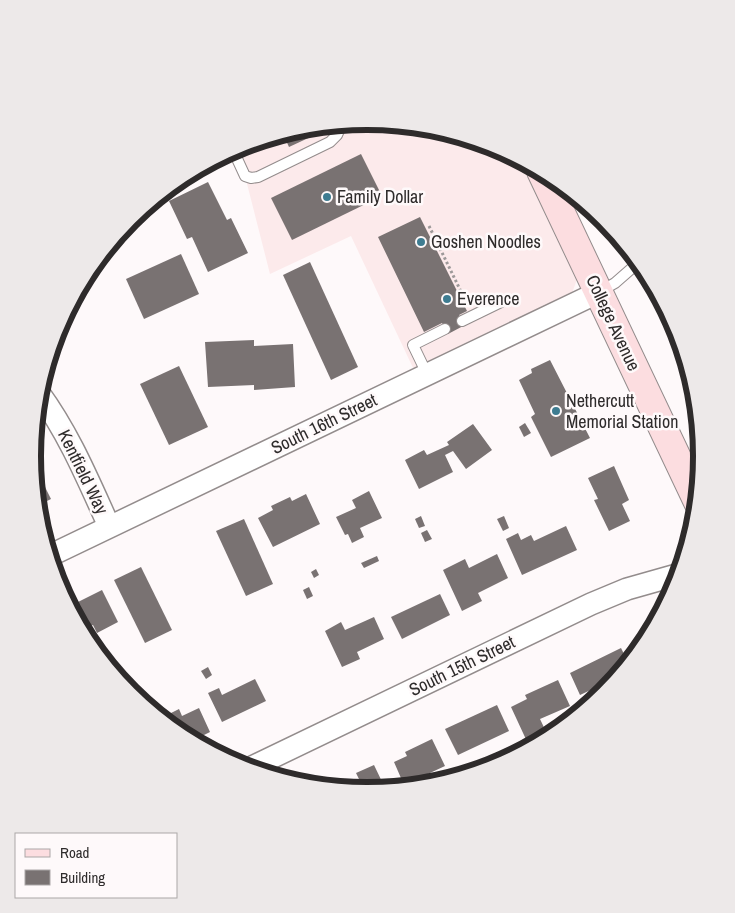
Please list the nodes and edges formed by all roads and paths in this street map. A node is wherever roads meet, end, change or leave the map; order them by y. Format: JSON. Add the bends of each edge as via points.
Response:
{"nodes":[{"id":1,"x":339,"y":132,"type":"edge"},
{"id":2,"x":237,"y":158,"type":"edge"},
{"id":3,"x":547,"y":184,"type":"edge"},
{"id":4,"x":429,"y":226,"type":"dead end"},
{"id":5,"x":633,"y":267,"type":"edge"},
{"id":6,"x":599,"y":292,"type":"junction"},
{"id":7,"x":501,"y":302,"type":"dead end"},
{"id":8,"x":473,"y":315,"type":"junction"},
{"id":9,"x":462,"y":321,"type":"dead end"},
{"id":10,"x":445,"y":329,"type":"dead end"},
{"id":11,"x":427,"y":374,"type":"junction"},
{"id":12,"x":46,"y":403,"type":"edge"},
{"id":13,"x":692,"y":489,"type":"edge"},
{"id":14,"x":109,"y":526,"type":"junction"},
{"id":15,"x":56,"y":552,"type":"edge"},
{"id":16,"x":671,"y":577,"type":"edge"},
{"id":17,"x":259,"y":764,"type":"edge"}],
"edges":[{"from":1,"to":2,"type":"lane","via":[[330,142],[258,177],[245,176]]},
{"from":3,"to":6,"type":"main road","name":"College Avenue"},
{"from":4,"to":8,"type":"path"},
{"from":5,"to":6,"type":"lane","via":[[615,284]]},
{"from":6,"to":11,"type":"street","name":"South 16th Street"},
{"from":6,"to":13,"type":"main road","name":"College Avenue"},
{"from":7,"to":8,"type":"lane"},
{"from":8,"to":9,"type":"lane"},
{"from":10,"to":11,"type":"lane","via":[[413,345]]},
{"from":11,"to":14,"type":"street","name":"South 16th Street"},
{"from":12,"to":14,"type":"street","name":"Kentfield Way","via":[[72,446]]},
{"from":14,"to":15,"type":"street","name":"South 16th Street"},
{"from":16,"to":17,"type":"street","name":"South 15th Street","via":[[591,604]]}]}
